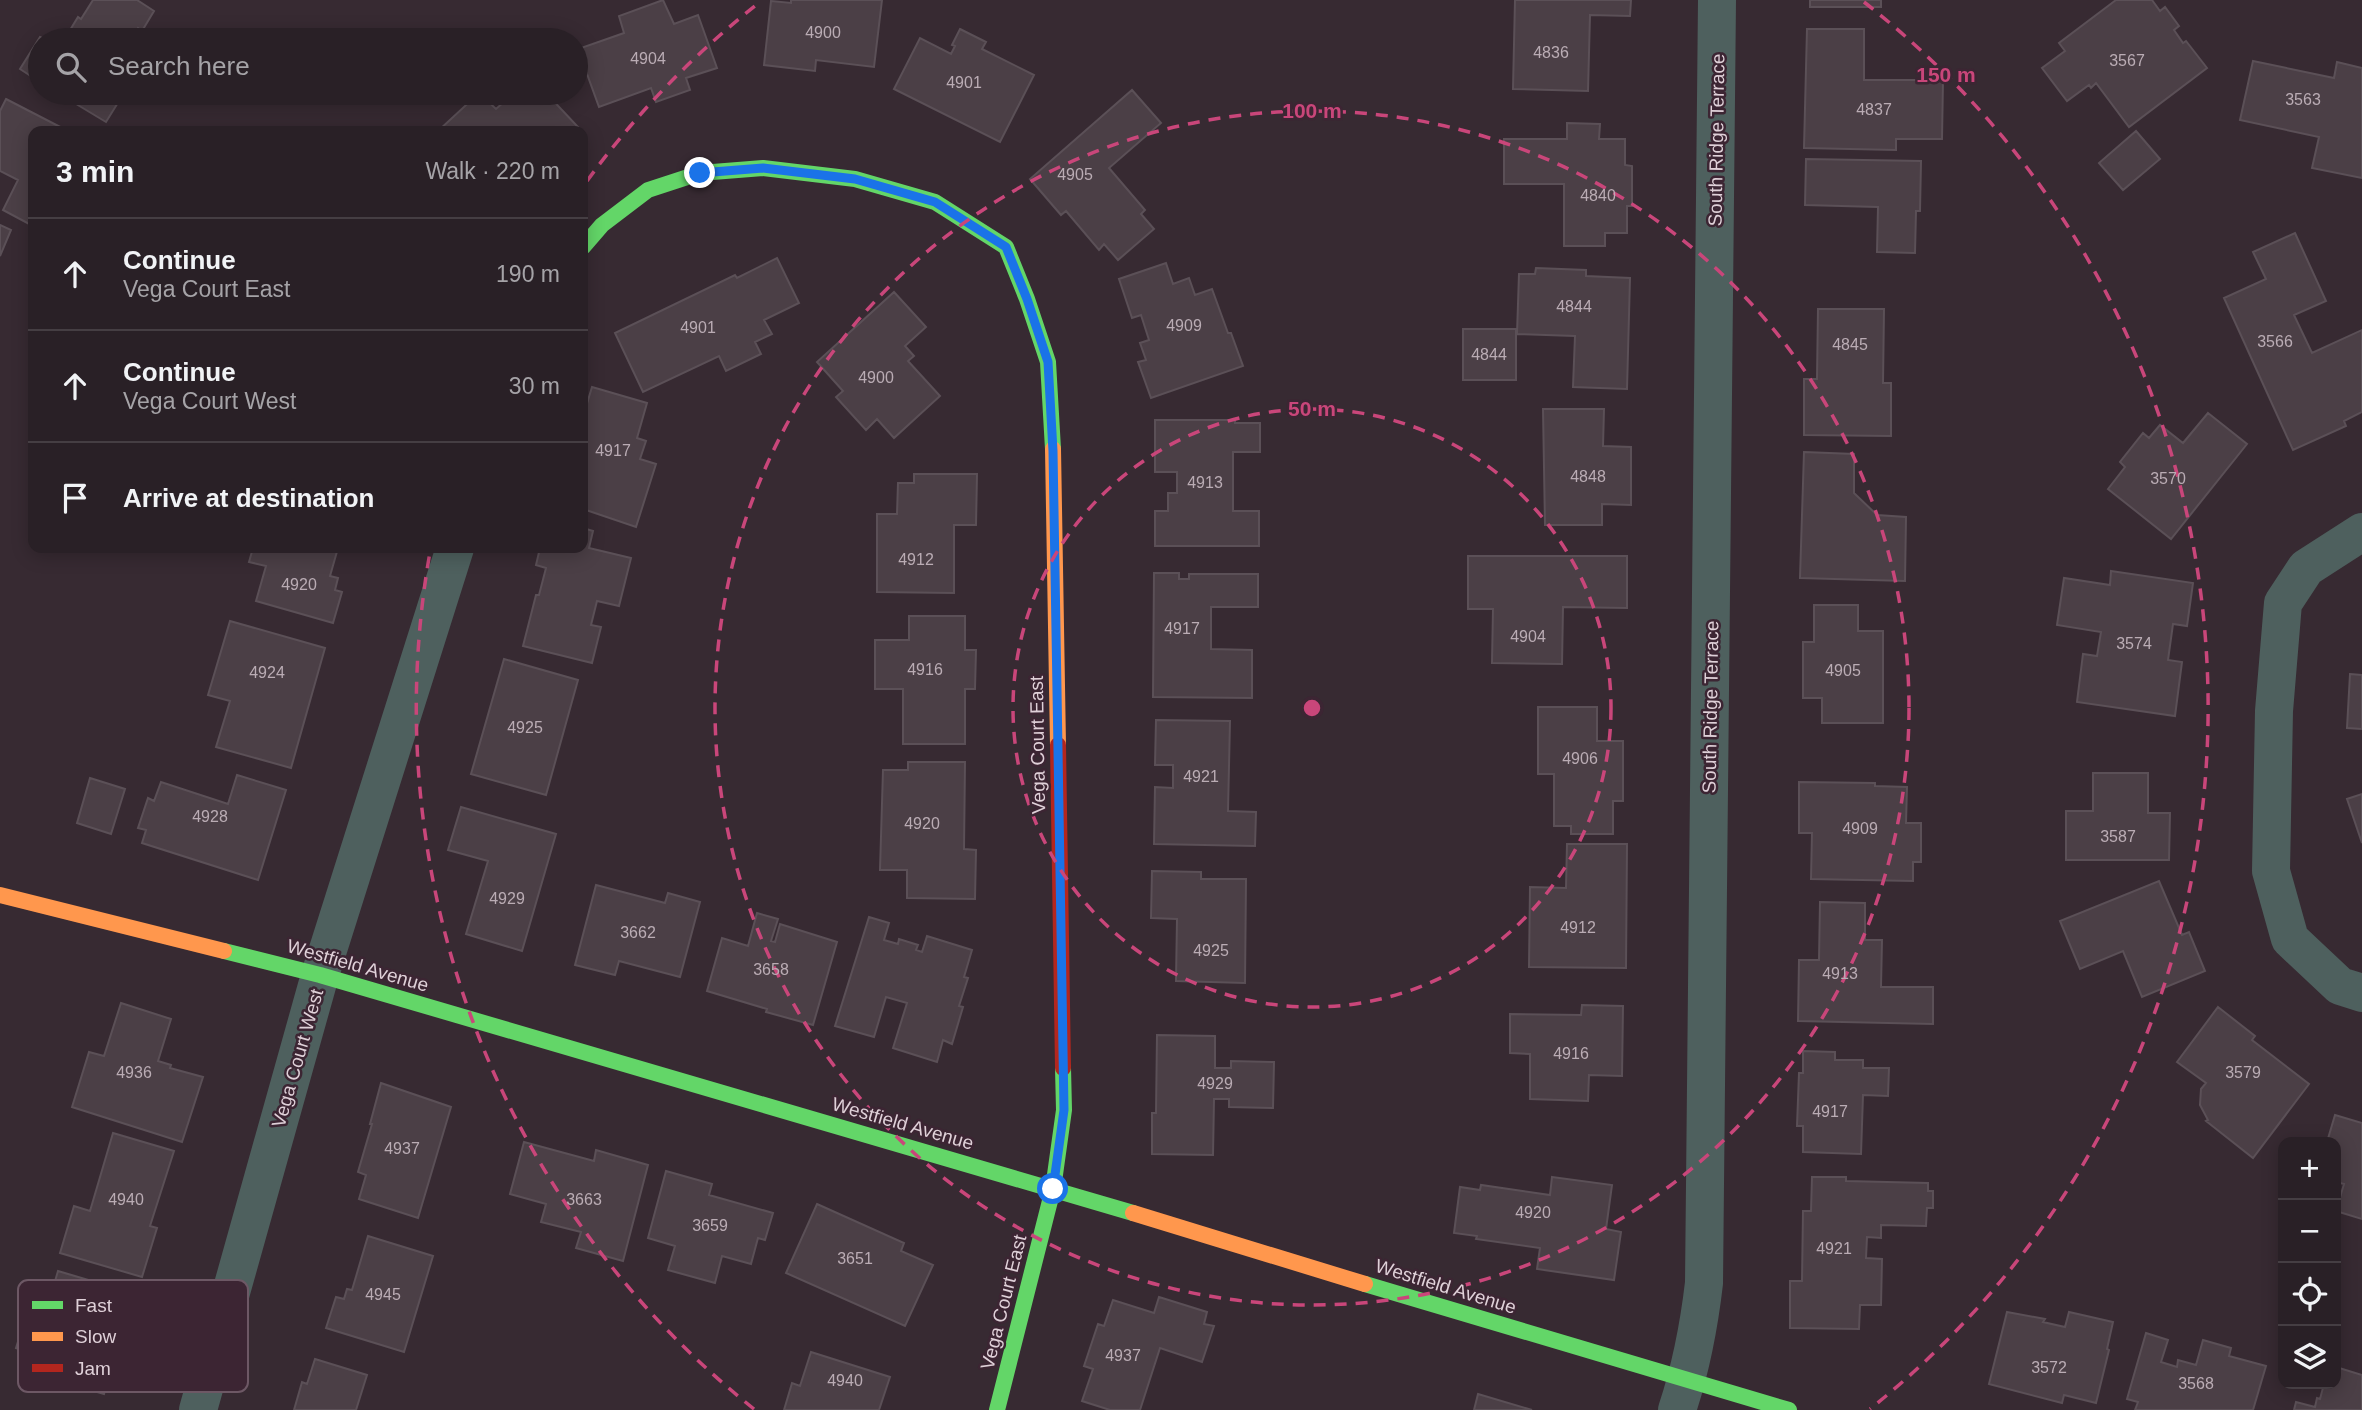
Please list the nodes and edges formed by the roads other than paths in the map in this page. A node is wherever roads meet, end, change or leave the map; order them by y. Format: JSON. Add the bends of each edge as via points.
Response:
{"nodes":[{"id":1,"x":1717,"y":0,"type":"edge"},
{"id":2,"x":588,"y":241,"type":"edge"},
{"id":3,"x":2362,"y":532,"type":"edge"},
{"id":4,"x":454,"y":553,"type":"edge"},
{"id":5,"x":0,"y":895,"type":"edge"},
{"id":6,"x":320,"y":975,"type":"junction"},
{"id":7,"x":2362,"y":993,"type":"edge"},
{"id":8,"x":1053,"y":1189,"type":"junction"},
{"id":9,"x":234,"y":1280,"type":"edge"},
{"id":10,"x":203,"y":1392,"type":"edge"},
{"id":11,"x":1682,"y":1396,"type":"edge"},
{"id":12,"x":198,"y":1410,"type":"edge"},
{"id":13,"x":997,"y":1410,"type":"edge"},
{"id":14,"x":1788,"y":1410,"type":"edge"}],
"edges":[{"from":1,"to":11,"type":"street","name":"South Ridge Terrace","via":[[1703,1283],[1700,1322]]},
{"from":2,"to":8,"type":"street","name":"Vega Court East","via":[[648,190],[700,173],[763,168],[855,179],[935,202],[1006,247],[1048,362],[1053,451],[1064,1110]]},
{"from":3,"to":7,"type":"street","via":[[2306,568],[2283,603],[2274,711],[2271,871],[2290,939],[2340,986]]},
{"from":4,"to":6,"type":"street","name":"Vega Court West"},
{"from":5,"to":6,"type":"street","name":"Westfield Avenue"},
{"from":6,"to":8,"type":"street","name":"Westfield Avenue"},
{"from":6,"to":9,"type":"street","name":"Vega Court West"},
{"from":8,"to":11,"type":"street","name":"Westfield Avenue"},
{"from":8,"to":13,"type":"street","name":"Vega Court East"},
{"from":10,"to":12,"type":"street","name":"Vega Court West"},
{"from":11,"to":14,"type":"street","name":"Westfield Avenue"}]}
